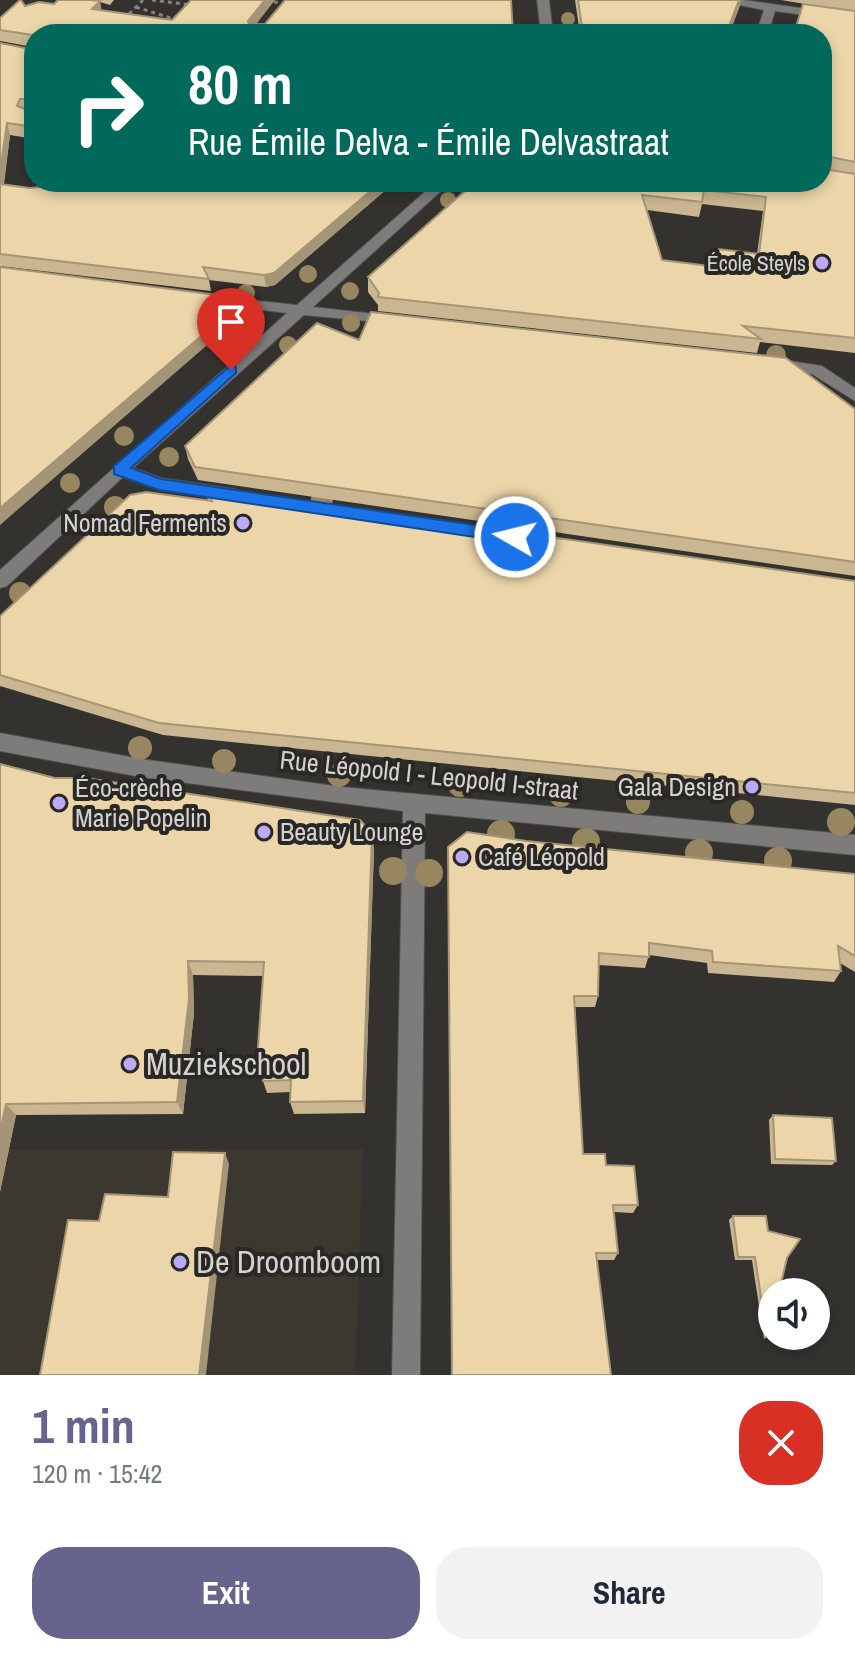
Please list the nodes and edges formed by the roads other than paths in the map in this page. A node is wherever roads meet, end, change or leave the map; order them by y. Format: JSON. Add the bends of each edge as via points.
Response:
{"nodes":[{"id":1,"x":543,"y":0,"type":"edge"},
{"id":2,"x":720,"y":0,"type":"edge"},
{"id":3,"x":771,"y":7,"type":"junction"},
{"id":4,"x":855,"y":19,"type":"edge"},
{"id":5,"x":546,"y":24,"type":"edge"},
{"id":6,"x":765,"y":24,"type":"edge"},
{"id":7,"x":433,"y":192,"type":"edge"},
{"id":8,"x":181,"y":295,"type":"edge"},
{"id":9,"x":297,"y":310,"type":"junction"},
{"id":10,"x":417,"y":324,"type":"edge"},
{"id":11,"x":759,"y":361,"type":"edge"},
{"id":12,"x":855,"y":396,"type":"edge"},
{"id":13,"x":120,"y":470,"type":"junction"},
{"id":14,"x":255,"y":498,"type":"edge"},
{"id":15,"x":0,"y":581,"type":"edge"},
{"id":16,"x":0,"y":742,"type":"edge"},
{"id":17,"x":414,"y":803,"type":"junction"},
{"id":18,"x":855,"y":845,"type":"edge"},
{"id":19,"x":406,"y":1375,"type":"edge"}],
"edges":[{"from":1,"to":5,"type":"street"},
{"from":2,"to":3,"type":"street"},
{"from":3,"to":4,"type":"street"},
{"from":3,"to":6,"type":"street"},
{"from":7,"to":9,"type":"street"},
{"from":8,"to":9,"type":"street"},
{"from":9,"to":10,"type":"street"},
{"from":9,"to":13,"type":"street"},
{"from":11,"to":12,"type":"street","via":[[816,370]]},
{"from":13,"to":14,"type":"street","via":[[159,484]]},
{"from":13,"to":15,"type":"street"},
{"from":16,"to":17,"type":"street","name":"Rue Léopold I - Leopold I-straat","via":[[156,770]]},
{"from":17,"to":18,"type":"street","name":"Rue Léopold I - Leopold I-straat"},
{"from":17,"to":19,"type":"street"}]}
